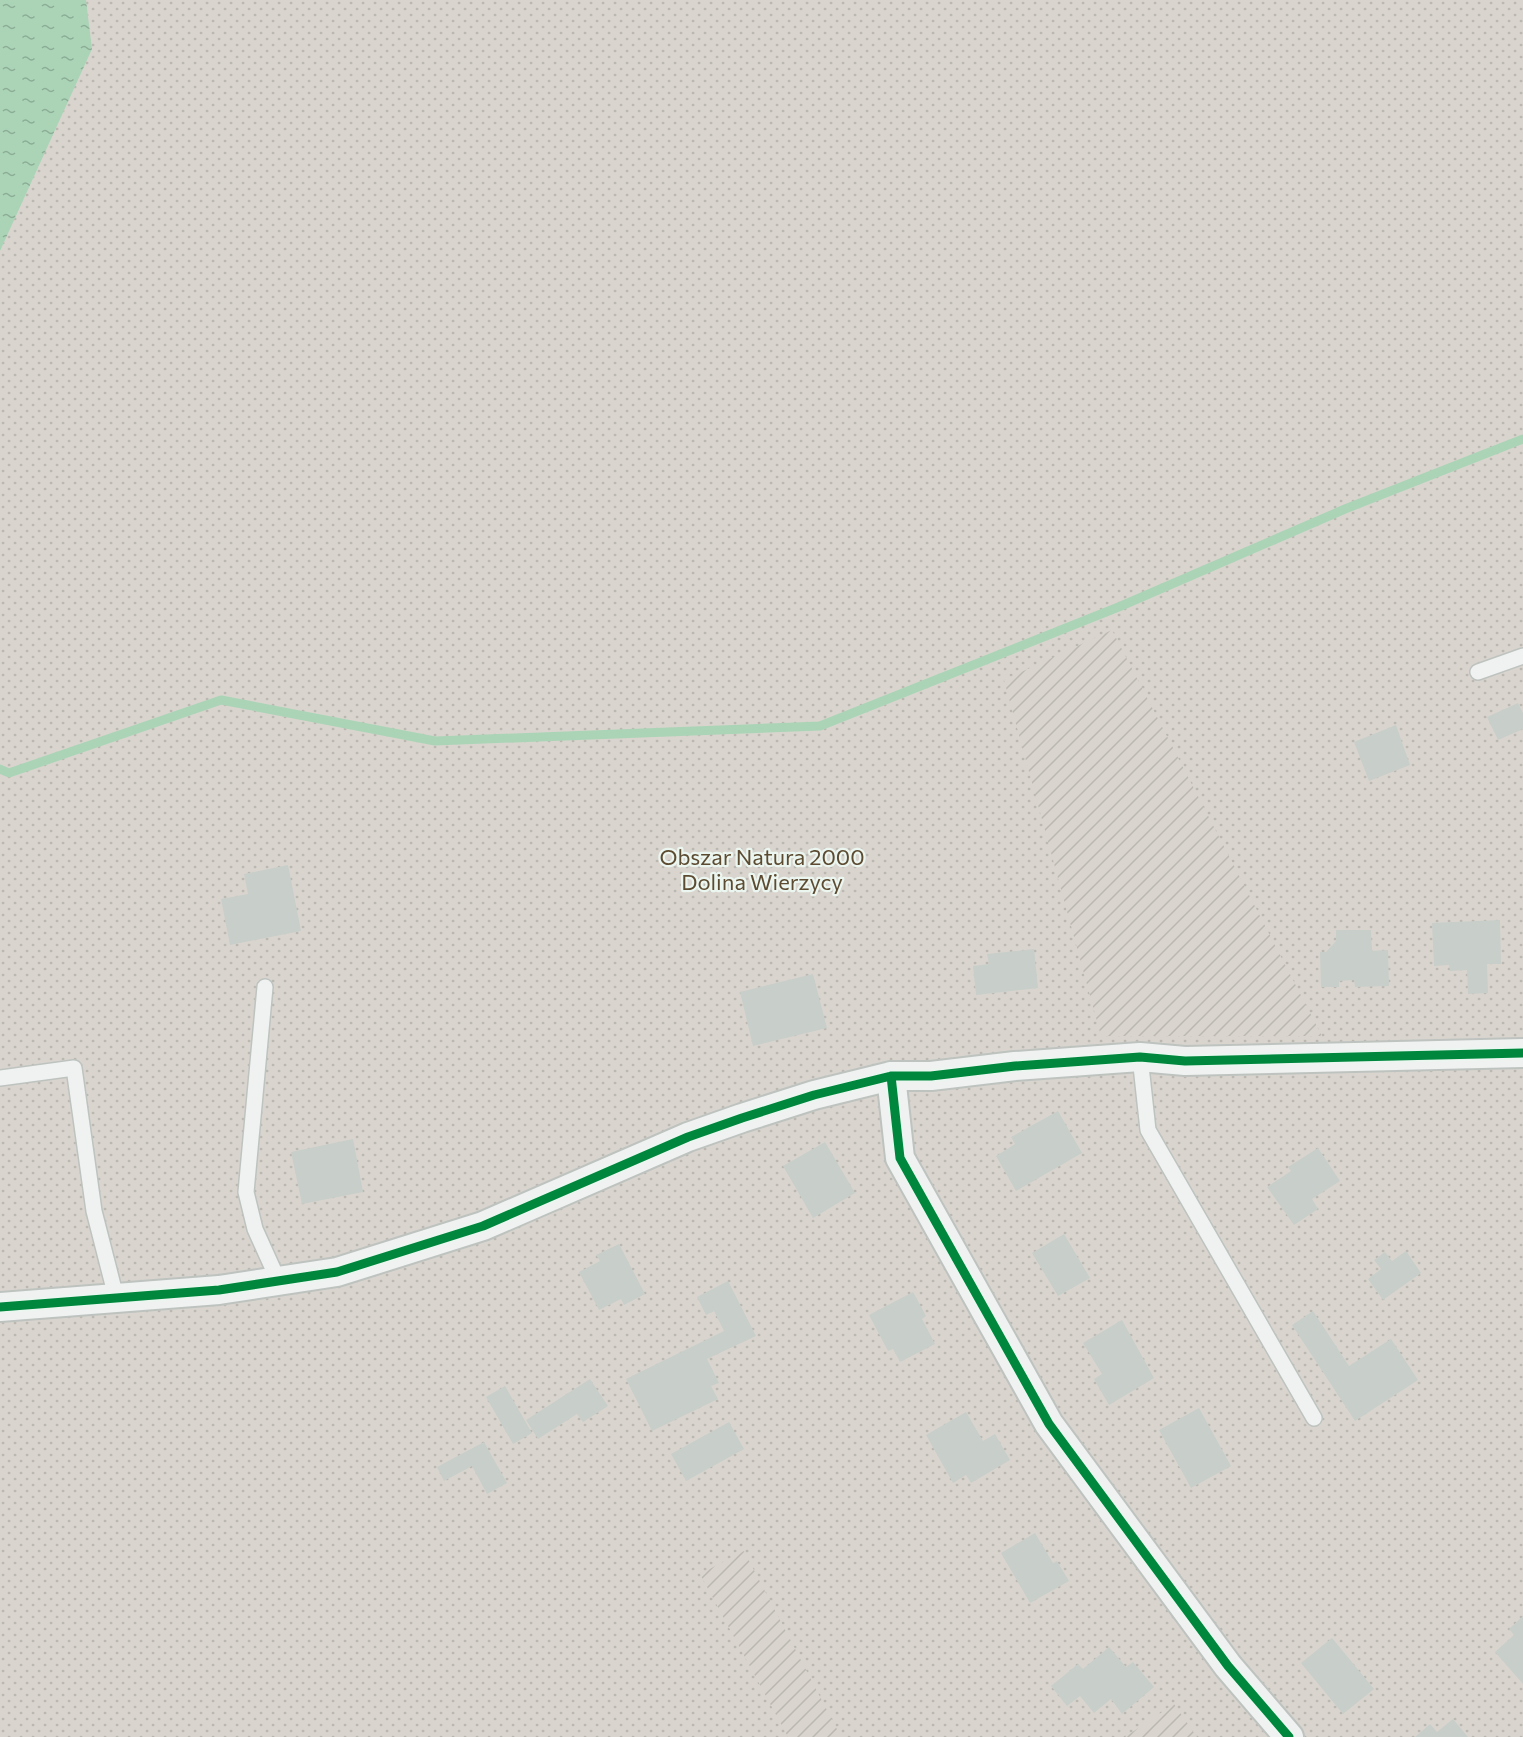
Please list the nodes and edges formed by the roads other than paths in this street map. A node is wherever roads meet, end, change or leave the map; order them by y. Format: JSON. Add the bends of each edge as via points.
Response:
{"nodes":[{"id":1,"x":1523,"y":656,"type":"edge"},
{"id":2,"x":1478,"y":672,"type":"dead end"},
{"id":3,"x":265,"y":987,"type":"dead end"},
{"id":4,"x":1523,"y":1053,"type":"edge"},
{"id":5,"x":1140,"y":1057,"type":"junction"},
{"id":6,"x":891,"y":1076,"type":"junction"},
{"id":7,"x":0,"y":1078,"type":"edge"},
{"id":8,"x":278,"y":1280,"type":"junction"},
{"id":9,"x":116,"y":1297,"type":"junction"},
{"id":10,"x":0,"y":1307,"type":"edge"},
{"id":11,"x":1314,"y":1418,"type":"dead end"},
{"id":12,"x":1288,"y":1737,"type":"edge"}],
"edges":[{"from":1,"to":2,"type":"lane"},
{"from":3,"to":8,"type":"lane","via":[[246,1192],[255,1229]]},
{"from":4,"to":5,"type":"street","via":[[1185,1061]]},
{"from":5,"to":6,"type":"street","via":[[931,1076]]},
{"from":5,"to":11,"type":"lane","via":[[1148,1130]]},
{"from":6,"to":8,"type":"street","via":[[814,1095],[688,1137],[483,1226],[337,1272]]},
{"from":6,"to":12,"type":"street","via":[[900,1158],[1049,1424],[1228,1666]]},
{"from":7,"to":9,"type":"lane","via":[[75,1068],[94,1211]]},
{"from":8,"to":9,"type":"street","via":[[219,1290]]},
{"from":9,"to":10,"type":"street"}]}
